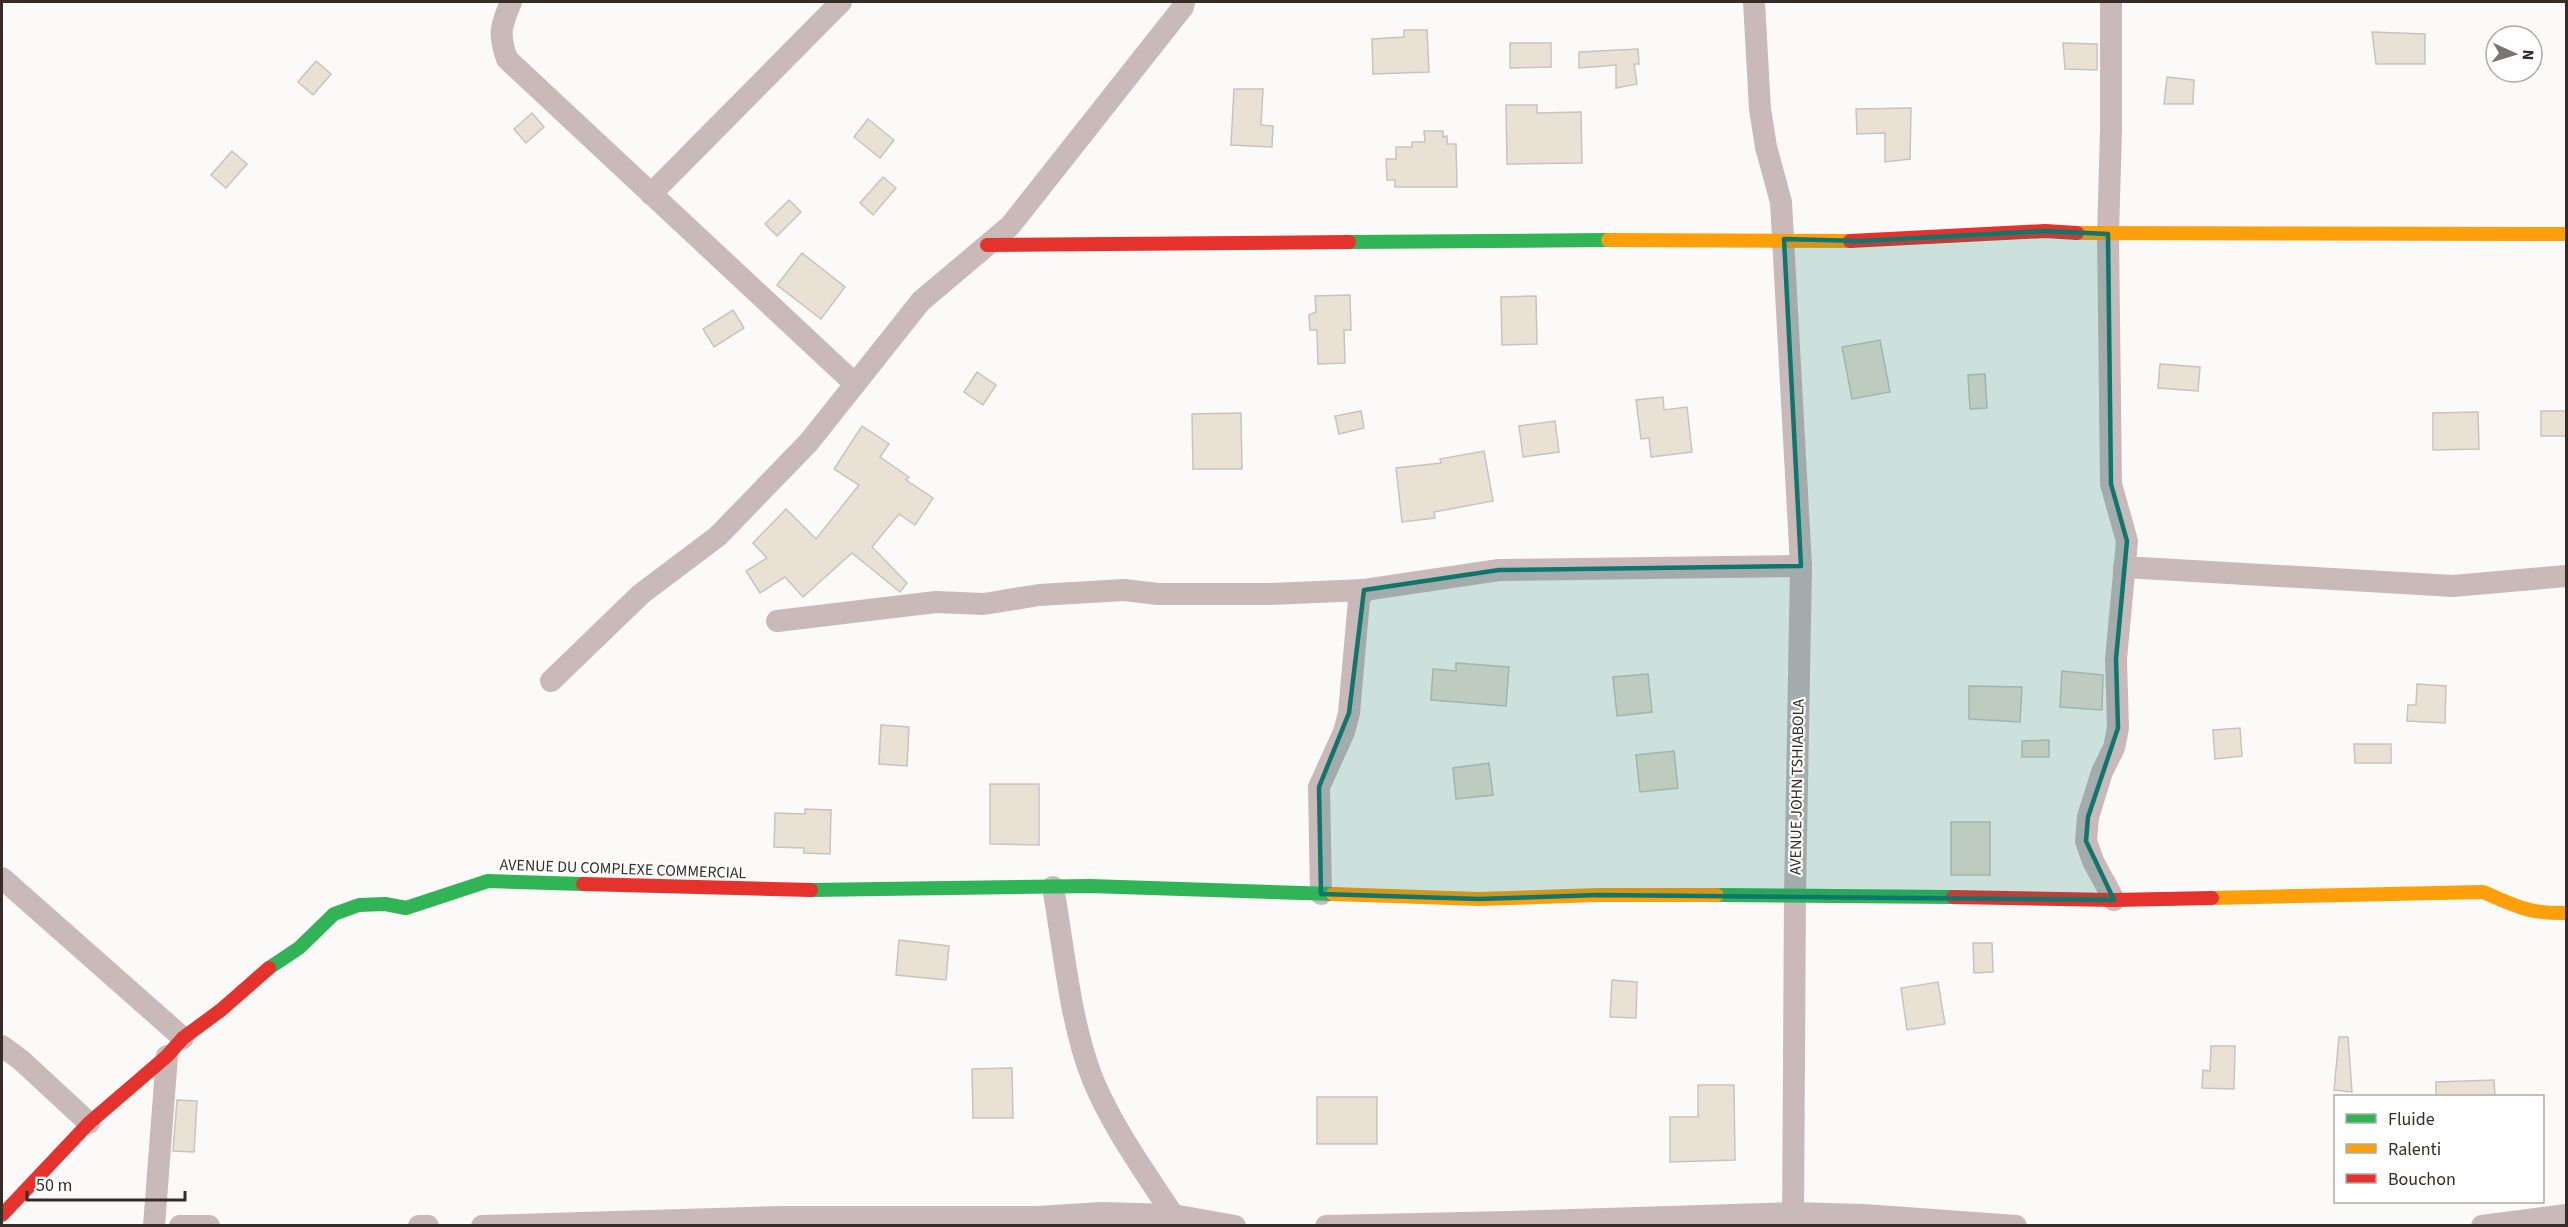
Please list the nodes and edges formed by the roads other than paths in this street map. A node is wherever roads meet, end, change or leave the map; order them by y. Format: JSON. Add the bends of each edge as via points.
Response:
{"nodes":[{"id":1,"x":511,"y":2,"type":"edge"},
{"id":2,"x":841,"y":2,"type":"edge"},
{"id":3,"x":1184,"y":2,"type":"edge"},
{"id":4,"x":1754,"y":2,"type":"edge"},
{"id":5,"x":2111,"y":2,"type":"edge"},
{"id":6,"x":651,"y":194,"type":"junction"},
{"id":7,"x":2108,"y":234,"type":"junction"},
{"id":8,"x":2566,"y":234,"type":"edge"},
{"id":9,"x":1784,"y":239,"type":"junction"},
{"id":10,"x":987,"y":245,"type":"junction"},
{"id":11,"x":855,"y":384,"type":"junction"},
{"id":12,"x":1801,"y":566,"type":"junction"},
{"id":13,"x":2124,"y":567,"type":"junction"},
{"id":14,"x":2566,"y":576,"type":"edge"},
{"id":15,"x":1364,"y":590,"type":"junction"},
{"id":16,"x":777,"y":621,"type":"dead end"},
{"id":17,"x":551,"y":681,"type":"dead end"},
{"id":18,"x":2,"y":878,"type":"edge"},
{"id":19,"x":1053,"y":887,"type":"junction"},
{"id":20,"x":1321,"y":894,"type":"junction"},
{"id":21,"x":1795,"y":895,"type":"junction"},
{"id":22,"x":2114,"y":900,"type":"junction"},
{"id":23,"x":2566,"y":913,"type":"edge"},
{"id":24,"x":183,"y":1038,"type":"junction"},
{"id":25,"x":2,"y":1046,"type":"edge"},
{"id":26,"x":167,"y":1056,"type":"junction"},
{"id":27,"x":89,"y":1123,"type":"junction"},
{"id":28,"x":2,"y":1215,"type":"edge"},
{"id":29,"x":2566,"y":1215,"type":"edge"},
{"id":30,"x":1793,"y":1219,"type":"edge"},
{"id":31,"x":1173,"y":1220,"type":"edge"},
{"id":32,"x":783,"y":1221,"type":"edge"},
{"id":33,"x":1508,"y":1224,"type":"edge"},
{"id":34,"x":153,"y":1226,"type":"edge"},
{"id":35,"x":180,"y":1226,"type":"edge"},
{"id":36,"x":209,"y":1226,"type":"edge"},
{"id":37,"x":419,"y":1226,"type":"edge"},
{"id":38,"x":428,"y":1226,"type":"edge"},
{"id":39,"x":482,"y":1226,"type":"edge"},
{"id":40,"x":1235,"y":1226,"type":"edge"},
{"id":41,"x":1326,"y":1226,"type":"edge"},
{"id":42,"x":2016,"y":1226,"type":"edge"},
{"id":43,"x":2482,"y":1226,"type":"edge"}],
"edges":[{"from":1,"to":6,"type":"street","via":[[500,41],[507,59]]},
{"from":2,"to":6,"type":"street"},
{"from":3,"to":10,"type":"street","via":[[1184,7],[1010,226]]},
{"from":4,"to":9,"type":"street","name":"AVENUE JOHN TSHIABOLA","via":[[1760,109],[1781,202]]},
{"from":5,"to":7,"type":"street"},
{"from":6,"to":11,"type":"street"},
{"from":7,"to":8,"type":"street"},
{"from":7,"to":9,"type":"street","via":[[2045,231],[1861,241]]},
{"from":7,"to":13,"type":"street","via":[[2111,484],[2127,541]]},
{"from":9,"to":10,"type":"street"},
{"from":9,"to":12,"type":"street","name":"AVENUE JOHN TSHIABOLA"},
{"from":10,"to":11,"type":"street","via":[[921,301]]},
{"from":11,"to":17,"type":"street","via":[[809,442],[718,536],[641,594]]},
{"from":12,"to":15,"type":"street","via":[[1499,570]]},
{"from":12,"to":21,"type":"street","name":"AVENUE JOHN TSHIABOLA"},
{"from":13,"to":14,"type":"street","via":[[2453,586]]},
{"from":13,"to":22,"type":"street","via":[[2116,659],[2118,728],[2088,817],[2086,841]]},
{"from":15,"to":16,"type":"street","via":[[1271,594],[1103,591],[984,604],[936,602]]},
{"from":15,"to":20,"type":"street","via":[[1359,600],[1349,713],[1319,788]]},
{"from":18,"to":24,"type":"street"},
{"from":19,"to":20,"type":"street","name":"AVENUE DU COMPLEXE COMMERCIAL"},
{"from":19,"to":24,"type":"street","name":"AVENUE DU COMPLEXE COMMERCIAL","via":[[813,890],[488,881],[406,908],[359,905],[334,914],[300,948],[261,973]]},
{"from":19,"to":31,"type":"street","via":[[1079,1039],[1093,1080]]},
{"from":20,"to":21,"type":"street","name":"AVENUE DU COMPLEXE COMMERCIAL","via":[[1479,898]]},
{"from":21,"to":22,"type":"street","name":"AVENUE DU COMPLEXE COMMERCIAL"},
{"from":21,"to":30,"type":"street","name":"AVENUE JOHN TSHIABOLA"},
{"from":22,"to":23,"type":"street","name":"AVENUE DU COMPLEXE COMMERCIAL","via":[[2482,892],[2541,914]]},
{"from":24,"to":26,"type":"street","name":"AVENUE DU COMPLEXE COMMERCIAL"},
{"from":25,"to":27,"type":"street"},
{"from":26,"to":27,"type":"street","name":"AVENUE DU COMPLEXE COMMERCIAL"},
{"from":26,"to":34,"type":"street"},
{"from":27,"to":28,"type":"street","name":"AVENUE DU COMPLEXE COMMERCIAL"},
{"from":29,"to":43,"type":"street"},
{"from":30,"to":33,"type":"street"},
{"from":30,"to":42,"type":"street","via":[[1864,1215]]},
{"from":31,"to":32,"type":"street","via":[[1101,1213]]},
{"from":31,"to":40,"type":"street"},
{"from":32,"to":39,"type":"street"},
{"from":33,"to":41,"type":"street"},
{"from":35,"to":36,"type":"street"},
{"from":37,"to":38,"type":"street"}]}
